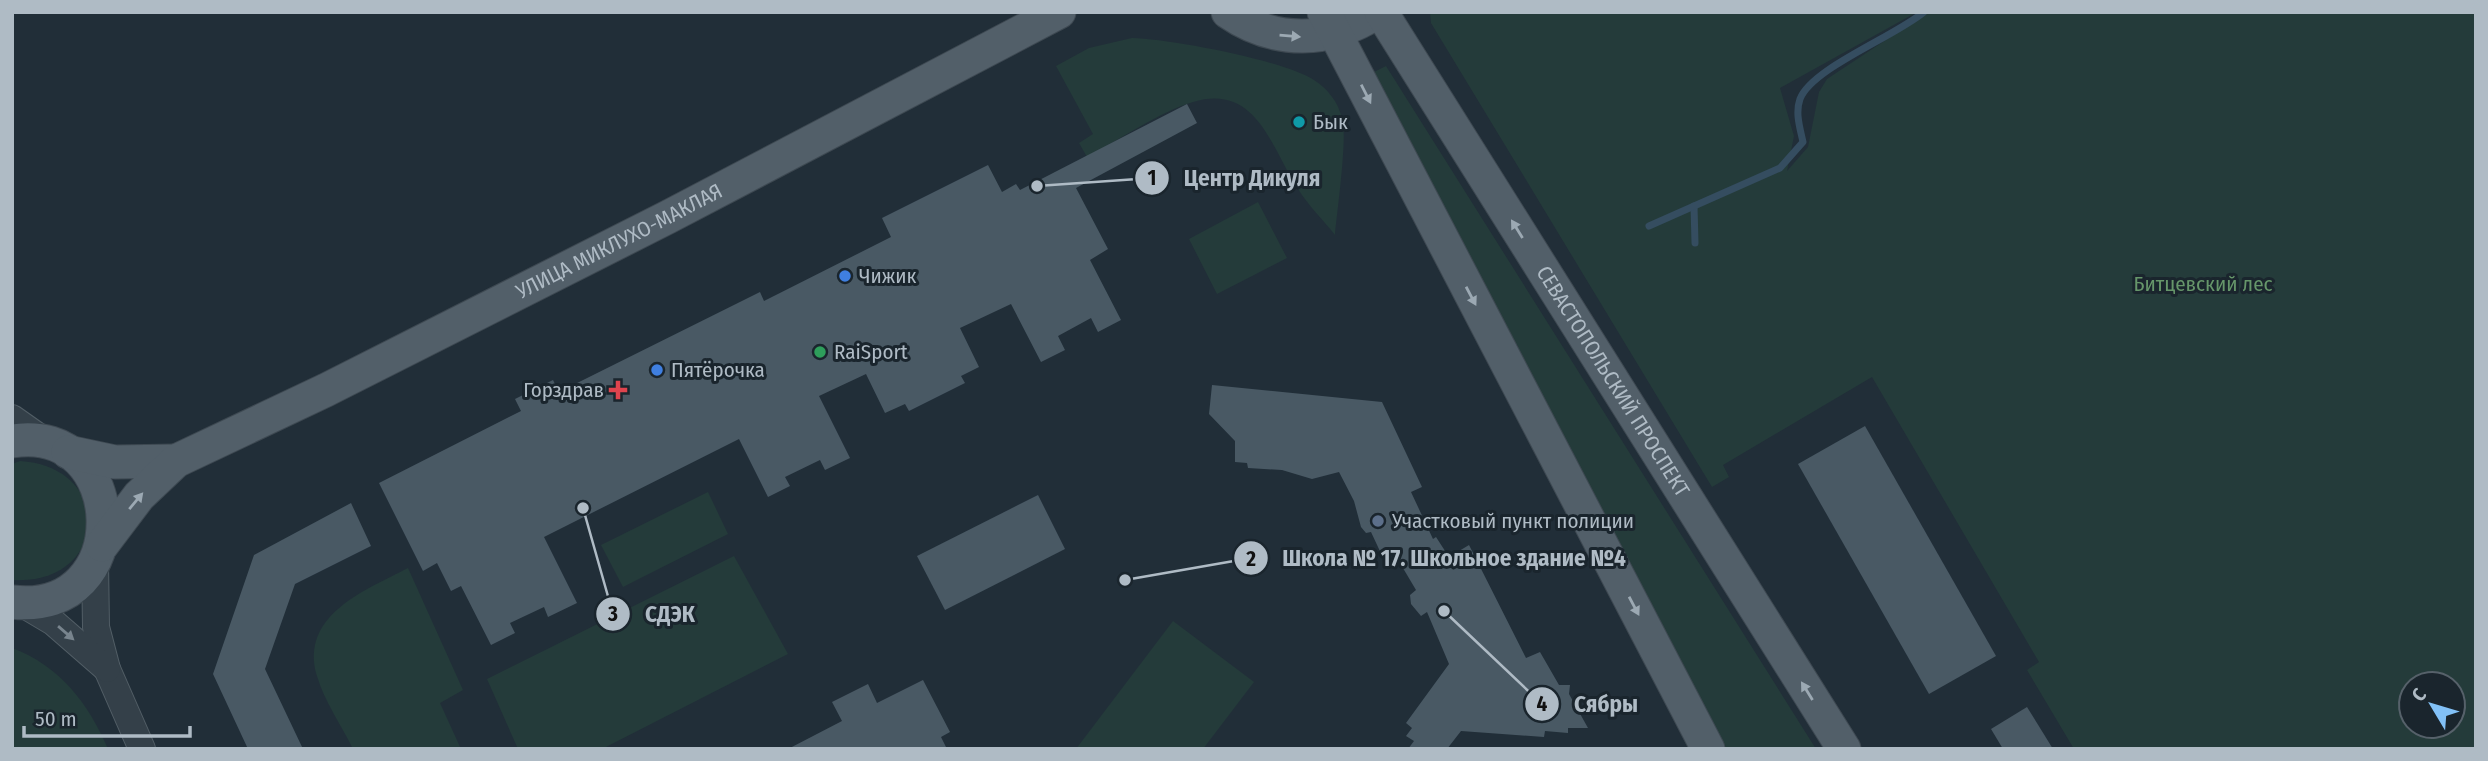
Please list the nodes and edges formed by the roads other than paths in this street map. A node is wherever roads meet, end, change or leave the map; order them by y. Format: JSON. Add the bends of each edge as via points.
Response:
{"nodes":[{"id":1,"x":1059,"y":12,"type":"edge"},
{"id":2,"x":1214,"y":12,"type":"edge"},
{"id":3,"x":1379,"y":12,"type":"edge"},
{"id":4,"x":1238,"y":19,"type":"edge"},
{"id":5,"x":1330,"y":23,"type":"edge"},
{"id":6,"x":12,"y":418,"type":"edge"},
{"id":7,"x":12,"y":441,"type":"edge"},
{"id":8,"x":57,"y":447,"type":"junction"},
{"id":9,"x":176,"y":461,"type":"junction"},
{"id":10,"x":99,"y":554,"type":"junction"},
{"id":11,"x":16,"y":602,"type":"edge"},
{"id":12,"x":107,"y":669,"type":"junction"},
{"id":13,"x":142,"y":749,"type":"edge"},
{"id":14,"x":1708,"y":749,"type":"edge"},
{"id":15,"x":1844,"y":749,"type":"edge"}],
"edges":[{"from":1,"to":9,"type":"main road","name":"УЛИЦА МИКЛУХО-МАКЛАЯ","via":[[326,390]]},
{"from":2,"to":4,"type":"main road"},
{"from":3,"to":5,"type":"main road"},
{"from":15,"to":3,"type":"main road","name":"СЕВАСТОПОЛЬСКИЙ ПРОСПЕКТ","one_way":true},
{"from":4,"to":5,"type":"main road","one_way":true,"via":[[1275,35],[1305,38]]},
{"from":5,"to":14,"type":"main road","one_way":true},
{"from":6,"to":8,"type":"street"},
{"from":7,"to":8,"type":"main road","name":"УЛИЦА МИКЛУХО-МАКЛАЯ"},
{"from":8,"to":9,"type":"main road","name":"УЛИЦА МИКЛУХО-МАКЛАЯ","via":[[115,462]]},
{"from":8,"to":10,"type":"main road","via":[[88,470],[101,493],[106,519]]},
{"from":10,"to":9,"type":"main road","name":"УЛИЦА МИКЛУХО-МАКЛАЯ","one_way":true,"via":[[139,496]]},
{"from":10,"to":11,"type":"main road","name":"УЛИЦА МИКЛУХО-МАКЛАЯ","via":[[81,580],[64,593],[43,601]]},
{"from":10,"to":12,"type":"street","via":[[96,627]]},
{"from":11,"to":12,"type":"street","one_way":true,"via":[[53,622]]},
{"from":12,"to":13,"type":"street"}]}
